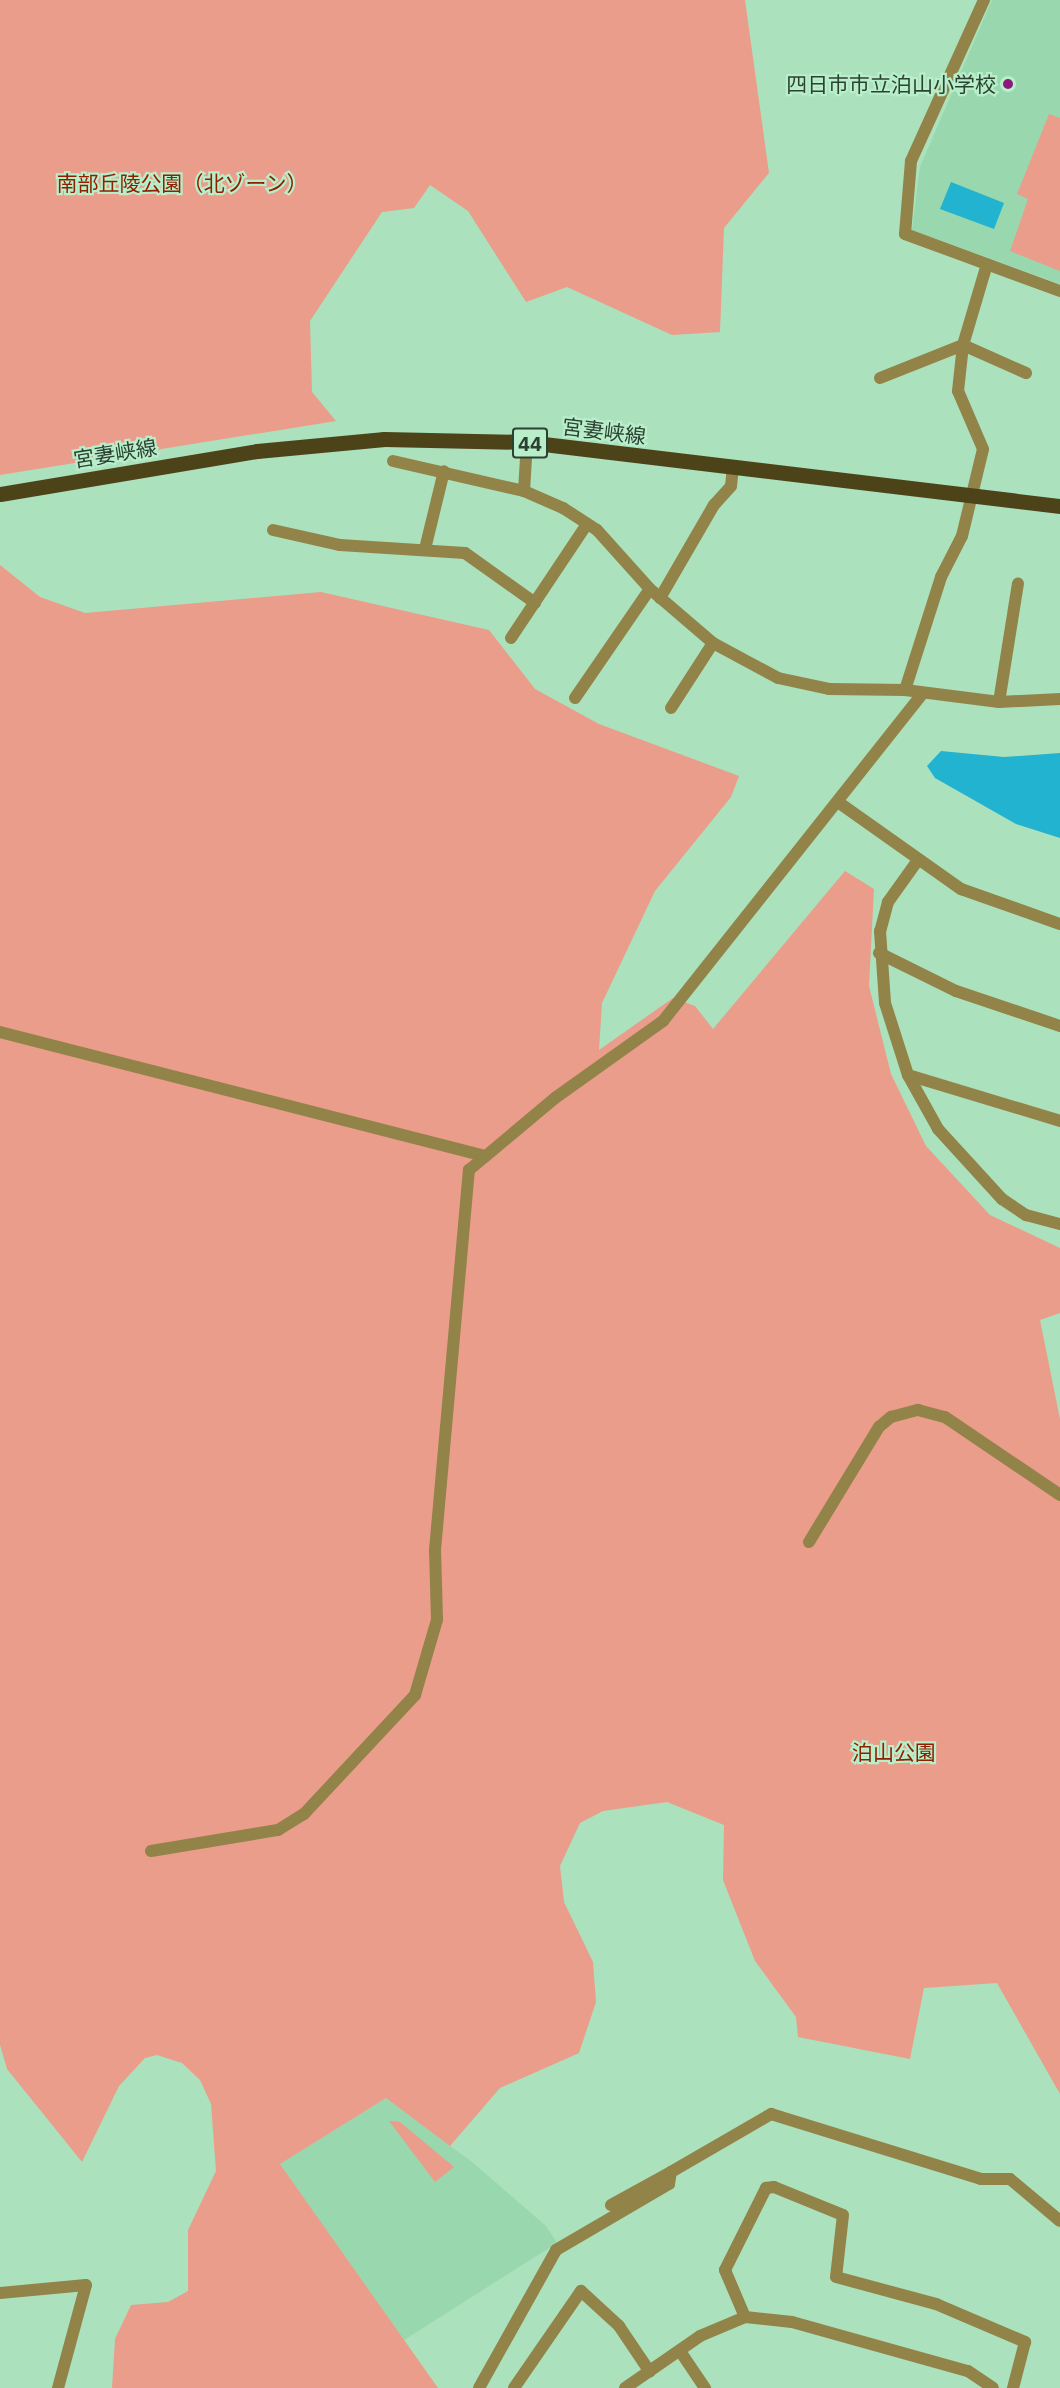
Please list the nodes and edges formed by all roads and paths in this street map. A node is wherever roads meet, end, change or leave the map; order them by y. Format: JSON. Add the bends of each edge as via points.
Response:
{"nodes":[{"id":1,"x":984,"y":0,"type":"edge"},
{"id":2,"x":987,"y":264,"type":"junction"},
{"id":3,"x":1060,"y":291,"type":"edge"},
{"id":4,"x":963,"y":345,"type":"junction"},
{"id":5,"x":1026,"y":373,"type":"dead end"},
{"id":6,"x":880,"y":378,"type":"dead end"},
{"id":7,"x":527,"y":442,"type":"junction"},
{"id":8,"x":393,"y":461,"type":"dead end"},
{"id":9,"x":733,"y":467,"type":"junction"},
{"id":10,"x":444,"y":471,"type":"junction"},
{"id":11,"x":524,"y":491,"type":"junction"},
{"id":12,"x":0,"y":494,"type":"edge"},
{"id":13,"x":973,"y":494,"type":"junction"},
{"id":14,"x":1060,"y":506,"type":"edge"},
{"id":15,"x":587,"y":524,"type":"junction"},
{"id":16,"x":273,"y":530,"type":"dead end"},
{"id":17,"x":425,"y":549,"type":"junction"},
{"id":18,"x":1018,"y":584,"type":"dead end"},
{"id":19,"x":650,"y":589,"type":"junction"},
{"id":20,"x":660,"y":598,"type":"junction"},
{"id":21,"x":535,"y":603,"type":"junction"},
{"id":22,"x":511,"y":638,"type":"dead end"},
{"id":23,"x":713,"y":643,"type":"junction"},
{"id":24,"x":905,"y":690,"type":"junction"},
{"id":25,"x":921,"y":696,"type":"junction"},
{"id":26,"x":575,"y":698,"type":"dead end"},
{"id":27,"x":1060,"y":699,"type":"edge"},
{"id":28,"x":999,"y":702,"type":"junction"},
{"id":29,"x":671,"y":708,"type":"dead end"},
{"id":30,"x":838,"y":802,"type":"junction"},
{"id":31,"x":918,"y":860,"type":"junction"},
{"id":32,"x":1060,"y":924,"type":"edge"},
{"id":33,"x":879,"y":953,"type":"junction"},
{"id":34,"x":1060,"y":1026,"type":"edge"},
{"id":35,"x":0,"y":1032,"type":"edge"},
{"id":36,"x":908,"y":1075,"type":"junction"},
{"id":37,"x":1060,"y":1120,"type":"edge"},
{"id":38,"x":485,"y":1156,"type":"junction"},
{"id":39,"x":1060,"y":1224,"type":"edge"},
{"id":40,"x":1060,"y":1495,"type":"edge"},
{"id":41,"x":809,"y":1542,"type":"dead end"},
{"id":42,"x":151,"y":1851,"type":"dead end"},
{"id":43,"x":671,"y":2172,"type":"junction"},
{"id":44,"x":610,"y":2205,"type":"dead end"},
{"id":45,"x":1060,"y":2221,"type":"edge"},
{"id":46,"x":0,"y":2293,"type":"edge"},
{"id":47,"x":745,"y":2317,"type":"junction"},
{"id":48,"x":680,"y":2351,"type":"junction"},
{"id":49,"x":650,"y":2372,"type":"junction"},
{"id":50,"x":58,"y":2388,"type":"edge"},
{"id":51,"x":479,"y":2388,"type":"edge"},
{"id":52,"x":513,"y":2388,"type":"edge"},
{"id":53,"x":625,"y":2388,"type":"edge"},
{"id":54,"x":705,"y":2388,"type":"edge"},
{"id":55,"x":993,"y":2388,"type":"edge"},
{"id":56,"x":1013,"y":2388,"type":"edge"}],
"edges":[{"from":1,"to":2,"type":"street","via":[[911,161],[904,234]]},
{"from":2,"to":3,"type":"street"},
{"from":2,"to":4,"type":"street"},
{"from":4,"to":5,"type":"street"},
{"from":4,"to":6,"type":"street"},
{"from":4,"to":13,"type":"street","via":[[958,391],[983,449]]},
{"from":7,"to":9,"type":"main road","name":"宮妻峡線","number":"44"},
{"from":7,"to":11,"type":"street"},
{"from":7,"to":12,"type":"main road","name":"宮妻峡線","number":"44","via":[[384,440],[257,451]]},
{"from":8,"to":10,"type":"street"},
{"from":9,"to":13,"type":"main road","name":"宮妻峡線","number":"44"},
{"from":9,"to":20,"type":"street","via":[[731,486],[714,505]]},
{"from":10,"to":11,"type":"street"},
{"from":10,"to":17,"type":"street"},
{"from":11,"to":15,"type":"street"},
{"from":13,"to":14,"type":"main road","name":"宮妻峡線","number":"44"},
{"from":13,"to":24,"type":"street"},
{"from":15,"to":19,"type":"street"},
{"from":15,"to":21,"type":"street"},
{"from":16,"to":17,"type":"street","via":[[340,545]]},
{"from":17,"to":21,"type":"street","via":[[465,553]]},
{"from":18,"to":28,"type":"street"},
{"from":19,"to":20,"type":"street"},
{"from":19,"to":26,"type":"street"},
{"from":20,"to":23,"type":"street"},
{"from":21,"to":22,"type":"street"},
{"from":23,"to":24,"type":"street","via":[[763,671],[809,686]]},
{"from":23,"to":29,"type":"street"},
{"from":24,"to":25,"type":"street"},
{"from":25,"to":28,"type":"street"},
{"from":25,"to":30,"type":"street"},
{"from":27,"to":28,"type":"street"},
{"from":30,"to":31,"type":"street"},
{"from":30,"to":38,"type":"street","via":[[663,1021]]},
{"from":31,"to":32,"type":"street","via":[[961,889]]},
{"from":31,"to":33,"type":"street","via":[[883,914]]},
{"from":33,"to":34,"type":"street","via":[[956,991]]},
{"from":33,"to":36,"type":"street","via":[[885,1004]]},
{"from":35,"to":38,"type":"street"},
{"from":36,"to":37,"type":"street"},
{"from":36,"to":39,"type":"street","via":[[938,1129],[996,1193],[1026,1215]]},
{"from":38,"to":42,"type":"street","via":[[469,1170],[464,1195],[435,1550],[437,1620],[421,1684],[407,1706],[304,1814],[287,1824],[234,1840]]},
{"from":40,"to":41,"type":"street","via":[[945,1417],[918,1410],[891,1417],[879,1426]]},
{"from":43,"to":44,"type":"street"},
{"from":43,"to":45,"type":"street","via":[[771,2114],[981,2179],[1010,2179]]},
{"from":43,"to":51,"type":"street","via":[[669,2184],[556,2250]]},
{"from":46,"to":50,"type":"street","via":[[86,2285]]},
{"from":47,"to":48,"type":"street","via":[[723,2324]]},
{"from":47,"to":55,"type":"street","via":[[792,2322],[968,2371]]},
{"from":47,"to":56,"type":"street","via":[[725,2270],[766,2188],[774,2187],[843,2215],[836,2277],[936,2304],[1025,2342]]},
{"from":48,"to":49,"type":"street"},
{"from":48,"to":54,"type":"street"},
{"from":49,"to":52,"type":"street","via":[[619,2326],[581,2291]]},
{"from":49,"to":53,"type":"street"}]}
